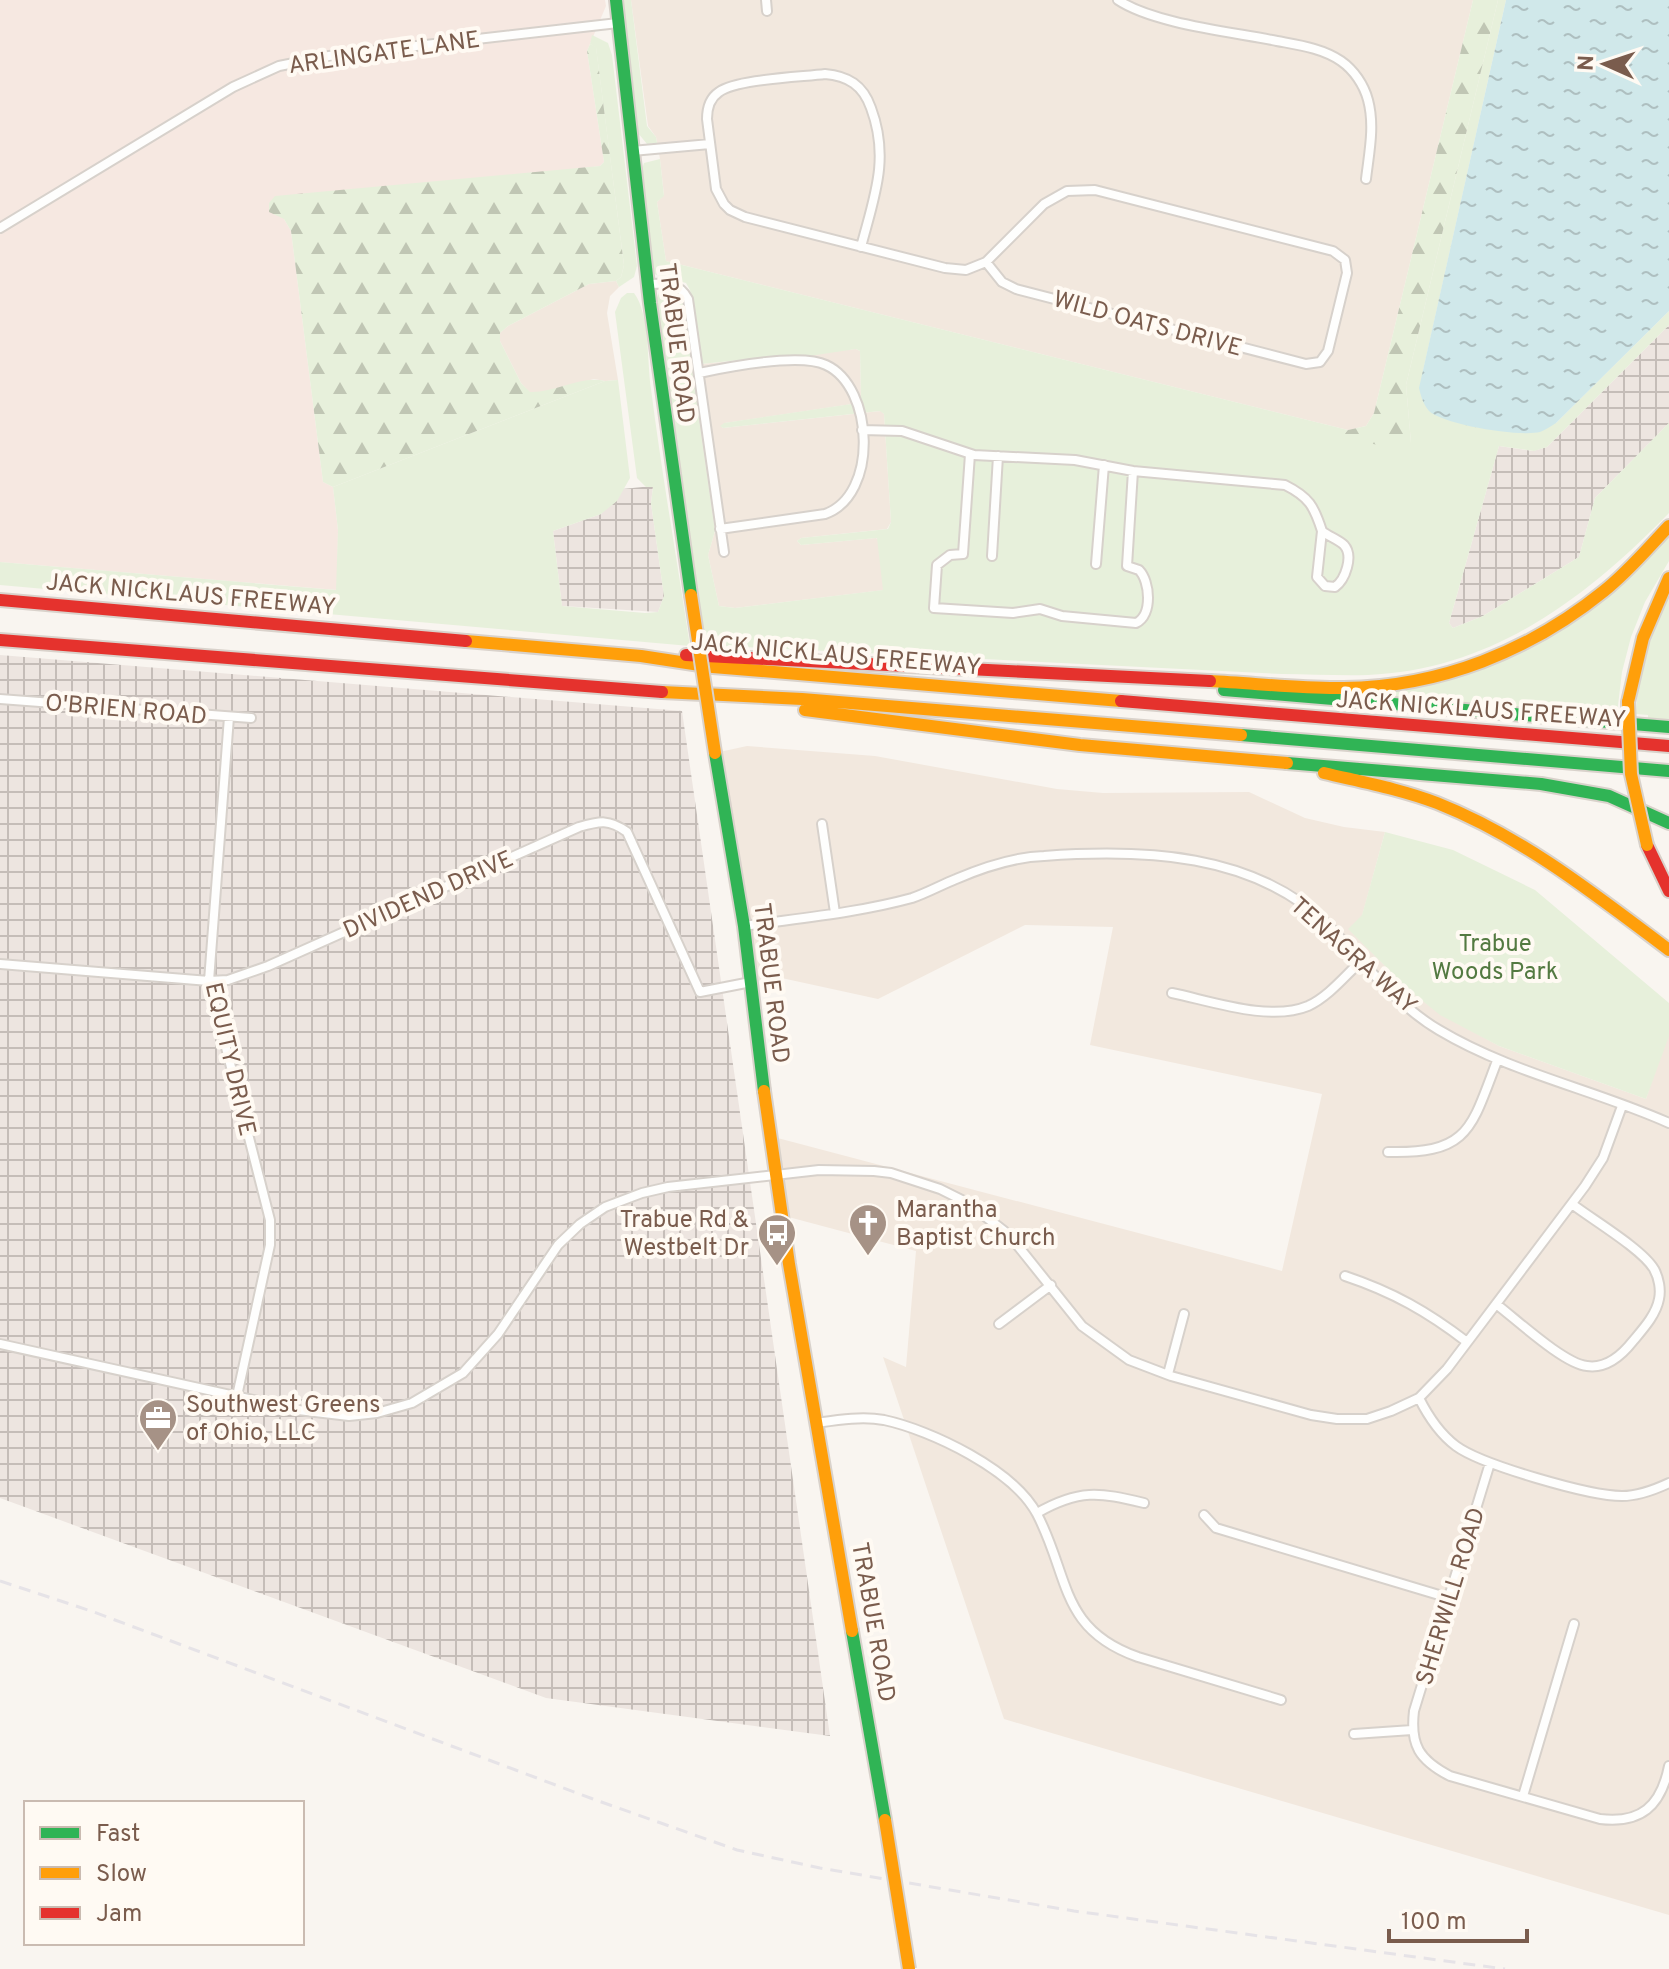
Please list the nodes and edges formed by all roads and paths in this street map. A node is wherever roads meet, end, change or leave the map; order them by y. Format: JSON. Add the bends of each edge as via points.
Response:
{"nodes":[{"id":1,"x":616,"y":0,"type":"edge"},
{"id":2,"x":766,"y":0,"type":"edge"},
{"id":3,"x":1118,"y":0,"type":"edge"},
{"id":4,"x":767,"y":11,"type":"dead end"},
{"id":5,"x":618,"y":23,"type":"junction"},
{"id":6,"x":710,"y":144,"type":"junction"},
{"id":7,"x":632,"y":151,"type":"junction"},
{"id":8,"x":1366,"y":179,"type":"dead end"},
{"id":9,"x":0,"y":228,"type":"edge"},
{"id":10,"x":861,"y":247,"type":"junction"},
{"id":11,"x":986,"y":262,"type":"junction"},
{"id":12,"x":647,"y":284,"type":"junction"},
{"id":13,"x":699,"y":373,"type":"junction"},
{"id":14,"x":862,"y":430,"type":"junction"},
{"id":15,"x":970,"y":454,"type":"junction"},
{"id":16,"x":998,"y":456,"type":"junction"},
{"id":17,"x":1104,"y":465,"type":"junction"},
{"id":18,"x":1133,"y":471,"type":"junction"},
{"id":19,"x":1669,"y":526,"type":"edge"},
{"id":20,"x":720,"y":529,"type":"junction"},
{"id":21,"x":1322,"y":531,"type":"junction"},
{"id":22,"x":724,"y":552,"type":"dead end"},
{"id":23,"x":992,"y":556,"type":"dead end"},
{"id":24,"x":1096,"y":564,"type":"dead end"},
{"id":25,"x":1669,"y":578,"type":"edge"},
{"id":26,"x":0,"y":600,"type":"edge"},
{"id":27,"x":0,"y":640,"type":"edge"},
{"id":28,"x":641,"y":656,"type":"junction"},
{"id":29,"x":1168,"y":680,"type":"junction"},
{"id":30,"x":724,"y":697,"type":"junction"},
{"id":31,"x":0,"y":699,"type":"edge"},
{"id":32,"x":229,"y":717,"type":"junction"},
{"id":33,"x":251,"y":718,"type":"dead end"},
{"id":34,"x":1669,"y":727,"type":"edge"},
{"id":35,"x":1669,"y":746,"type":"edge"},
{"id":36,"x":1280,"y":762,"type":"junction"},
{"id":37,"x":1669,"y":771,"type":"edge"},
{"id":38,"x":1669,"y":823,"type":"edge"},
{"id":39,"x":822,"y":824,"type":"dead end"},
{"id":40,"x":1669,"y":891,"type":"edge"},
{"id":41,"x":835,"y":913,"type":"junction"},
{"id":42,"x":744,"y":926,"type":"junction"},
{"id":43,"x":1669,"y":950,"type":"edge"},
{"id":44,"x":1361,"y":961,"type":"junction"},
{"id":45,"x":0,"y":964,"type":"edge"},
{"id":46,"x":209,"y":981,"type":"junction"},
{"id":47,"x":751,"y":982,"type":"junction"},
{"id":48,"x":1172,"y":993,"type":"dead end"},
{"id":49,"x":1497,"y":1061,"type":"junction"},
{"id":50,"x":1622,"y":1106,"type":"junction"},
{"id":51,"x":1669,"y":1123,"type":"edge"},
{"id":52,"x":1388,"y":1152,"type":"dead end"},
{"id":53,"x":775,"y":1174,"type":"junction"},
{"id":54,"x":1572,"y":1204,"type":"junction"},
{"id":55,"x":1345,"y":1276,"type":"dead end"},
{"id":56,"x":1051,"y":1285,"type":"junction"},
{"id":57,"x":1496,"y":1304,"type":"junction"},
{"id":58,"x":1184,"y":1314,"type":"dead end"},
{"id":59,"x":999,"y":1324,"type":"dead end"},
{"id":60,"x":1467,"y":1342,"type":"junction"},
{"id":61,"x":0,"y":1344,"type":"edge"},
{"id":62,"x":1168,"y":1374,"type":"junction"},
{"id":63,"x":237,"y":1396,"type":"junction"},
{"id":64,"x":1419,"y":1398,"type":"junction"},
{"id":65,"x":816,"y":1423,"type":"junction"},
{"id":66,"x":1490,"y":1463,"type":"junction"},
{"id":67,"x":1669,"y":1483,"type":"edge"},
{"id":68,"x":1144,"y":1503,"type":"dead end"},
{"id":69,"x":1037,"y":1513,"type":"junction"},
{"id":70,"x":1204,"y":1515,"type":"dead end"},
{"id":71,"x":1449,"y":1598,"type":"junction"},
{"id":72,"x":1574,"y":1624,"type":"dead end"},
{"id":73,"x":1281,"y":1700,"type":"dead end"},
{"id":74,"x":1412,"y":1730,"type":"junction"},
{"id":75,"x":1354,"y":1734,"type":"dead end"},
{"id":76,"x":1669,"y":1766,"type":"edge"},
{"id":77,"x":1523,"y":1796,"type":"junction"},
{"id":78,"x":909,"y":1969,"type":"edge"}],
"edges":[{"from":1,"to":5,"type":"main road","name":"TRABUE ROAD"},
{"from":2,"to":4,"type":"street"},
{"from":3,"to":8,"type":"street","via":[[1150,15],[1296,44],[1343,62],[1363,86],[1370,110]]},
{"from":5,"to":7,"type":"main road","name":"TRABUE ROAD"},
{"from":5,"to":9,"type":"street","name":"ARLINGATE LANE","via":[[279,66],[233,87]]},
{"from":6,"to":7,"type":"street"},
{"from":6,"to":10,"type":"street","via":[[716,189],[730,210]]},
{"from":6,"to":10,"type":"street","via":[[710,104],[726,88],[825,74],[853,82],[869,102],[881,155]]},
{"from":7,"to":12,"type":"main road","name":"TRABUE ROAD"},
{"from":10,"to":11,"type":"street","via":[[945,268],[966,270]]},
{"from":11,"to":11,"type":"street","name":"WILD OATS DRIVE","via":[[1044,204],[1067,191],[1095,190],[1333,251],[1345,260],[1347,273],[1328,351],[1320,362],[1306,364],[1016,289],[1002,282]]},
{"from":12,"to":13,"type":"street","via":[[668,283],[685,294]]},
{"from":12,"to":42,"type":"main road","name":"TRABUE ROAD","bridge":true},
{"from":13,"to":14,"type":"street","via":[[796,359],[819,362],[850,385]]},
{"from":13,"to":20,"type":"street"},
{"from":14,"to":15,"type":"street","via":[[902,431]]},
{"from":14,"to":20,"type":"street","via":[[860,476],[836,510]]},
{"from":15,"to":16,"type":"street"},
{"from":15,"to":18,"type":"street","via":[[963,554],[950,555],[937,565],[934,608],[1013,613],[1040,609],[1062,616],[1142,620],[1147,582],[1139,570],[1127,566]]},
{"from":16,"to":17,"type":"street"},
{"from":16,"to":23,"type":"street"},
{"from":17,"to":18,"type":"street"},
{"from":17,"to":24,"type":"street"},
{"from":18,"to":21,"type":"street","via":[[1285,485],[1314,506]]},
{"from":19,"to":29,"type":"main road","via":[[1570,617],[1519,648],[1474,666],[1401,684],[1350,688]]},
{"from":20,"to":22,"type":"street"},
{"from":21,"to":21,"type":"street","via":[[1348,552],[1346,574],[1335,587],[1317,577]]},
{"from":25,"to":40,"type":"main road","bridge":true,"via":[[1634,667],[1626,733],[1631,782],[1647,845]]},
{"from":26,"to":28,"type":"main road","name":"JACK NICKLAUS FREEWAY"},
{"from":27,"to":30,"type":"main road","name":"JACK NICKLAUS FREEWAY"},
{"from":28,"to":29,"type":"main road","via":[[714,655]]},
{"from":28,"to":35,"type":"main road","name":"JACK NICKLAUS FREEWAY","via":[[713,667]]},
{"from":29,"to":34,"type":"main road","via":[[1292,698]]},
{"from":30,"to":36,"type":"main road","via":[[1080,745]]},
{"from":30,"to":37,"type":"main road","name":"JACK NICKLAUS FREEWAY","via":[[802,699]]},
{"from":31,"to":32,"type":"street","name":"O'BRIEN ROAD"},
{"from":32,"to":33,"type":"street","name":"O'BRIEN ROAD"},
{"from":32,"to":46,"type":"street","name":"EQUITY DRIVE"},
{"from":36,"to":38,"type":"main road","via":[[1577,789],[1630,804]]},
{"from":36,"to":43,"type":"main road","via":[[1436,803],[1508,835]]},
{"from":39,"to":41,"type":"street"},
{"from":41,"to":42,"type":"street","name":"TENAGRA WAY"},
{"from":41,"to":44,"type":"street","name":"TENAGRA WAY","via":[[915,897],[998,863],[1042,856],[1175,856],[1256,877],[1326,924]]},
{"from":42,"to":47,"type":"main road","name":"TRABUE ROAD"},
{"from":44,"to":48,"type":"street","via":[[1321,998],[1286,1011],[1249,1010]]},
{"from":44,"to":49,"type":"street","name":"TENAGRA WAY","via":[[1436,1028]]},
{"from":45,"to":46,"type":"street","name":"DIVIDEND DRIVE"},
{"from":46,"to":47,"type":"street","name":"DIVIDEND DRIVE","via":[[268,966],[599,821],[613,822],[627,832],[700,992]]},
{"from":46,"to":63,"type":"street","name":"EQUITY DRIVE","via":[[270,1220],[270,1245]]},
{"from":47,"to":53,"type":"main road","name":"TRABUE ROAD"},
{"from":49,"to":50,"type":"street","name":"TENAGRA WAY"},
{"from":49,"to":52,"type":"street","via":[[1473,1119],[1452,1143],[1420,1153]]},
{"from":50,"to":51,"type":"street","name":"TENAGRA WAY"},
{"from":50,"to":54,"type":"street","via":[[1603,1158]]},
{"from":53,"to":56,"type":"street","via":[[874,1171],[940,1189],[1004,1231]]},
{"from":53,"to":63,"type":"street","via":[[655,1190],[605,1207],[558,1245],[477,1360],[451,1382],[412,1403],[349,1416]]},
{"from":53,"to":65,"type":"main road","name":"TRABUE ROAD"},
{"from":54,"to":57,"type":"street"},
{"from":54,"to":57,"type":"street","via":[[1655,1271],[1658,1301],[1641,1331],[1623,1354],[1606,1364],[1587,1366],[1569,1360]]},
{"from":55,"to":60,"type":"street","via":[[1429,1313]]},
{"from":56,"to":59,"type":"street"},
{"from":56,"to":62,"type":"street","via":[[1082,1326],[1101,1341],[1129,1360]]},
{"from":57,"to":60,"type":"street"},
{"from":58,"to":62,"type":"street"},
{"from":60,"to":64,"type":"street"},
{"from":61,"to":63,"type":"street"},
{"from":62,"to":64,"type":"street","via":[[1337,1419],[1367,1419]]},
{"from":64,"to":66,"type":"street","via":[[1446,1437]]},
{"from":65,"to":69,"type":"street","via":[[882,1420],[918,1432],[1003,1475]]},
{"from":65,"to":78,"type":"main road","name":"TRABUE ROAD","bridge":true},
{"from":66,"to":67,"type":"street","via":[[1603,1494],[1638,1494]]},
{"from":66,"to":71,"type":"street","name":"SHERWILL ROAD"},
{"from":68,"to":69,"type":"street","via":[[1082,1494]]},
{"from":69,"to":73,"type":"street","via":[[1075,1610],[1094,1633],[1138,1657]]},
{"from":70,"to":71,"type":"street","via":[[1216,1528]]},
{"from":71,"to":74,"type":"street","name":"SHERWILL ROAD"},
{"from":72,"to":77,"type":"street"},
{"from":74,"to":75,"type":"street"},
{"from":74,"to":77,"type":"street","via":[[1418,1750],[1431,1766]]},
{"from":76,"to":77,"type":"street","via":[[1652,1806],[1628,1820],[1600,1819]]}]}
